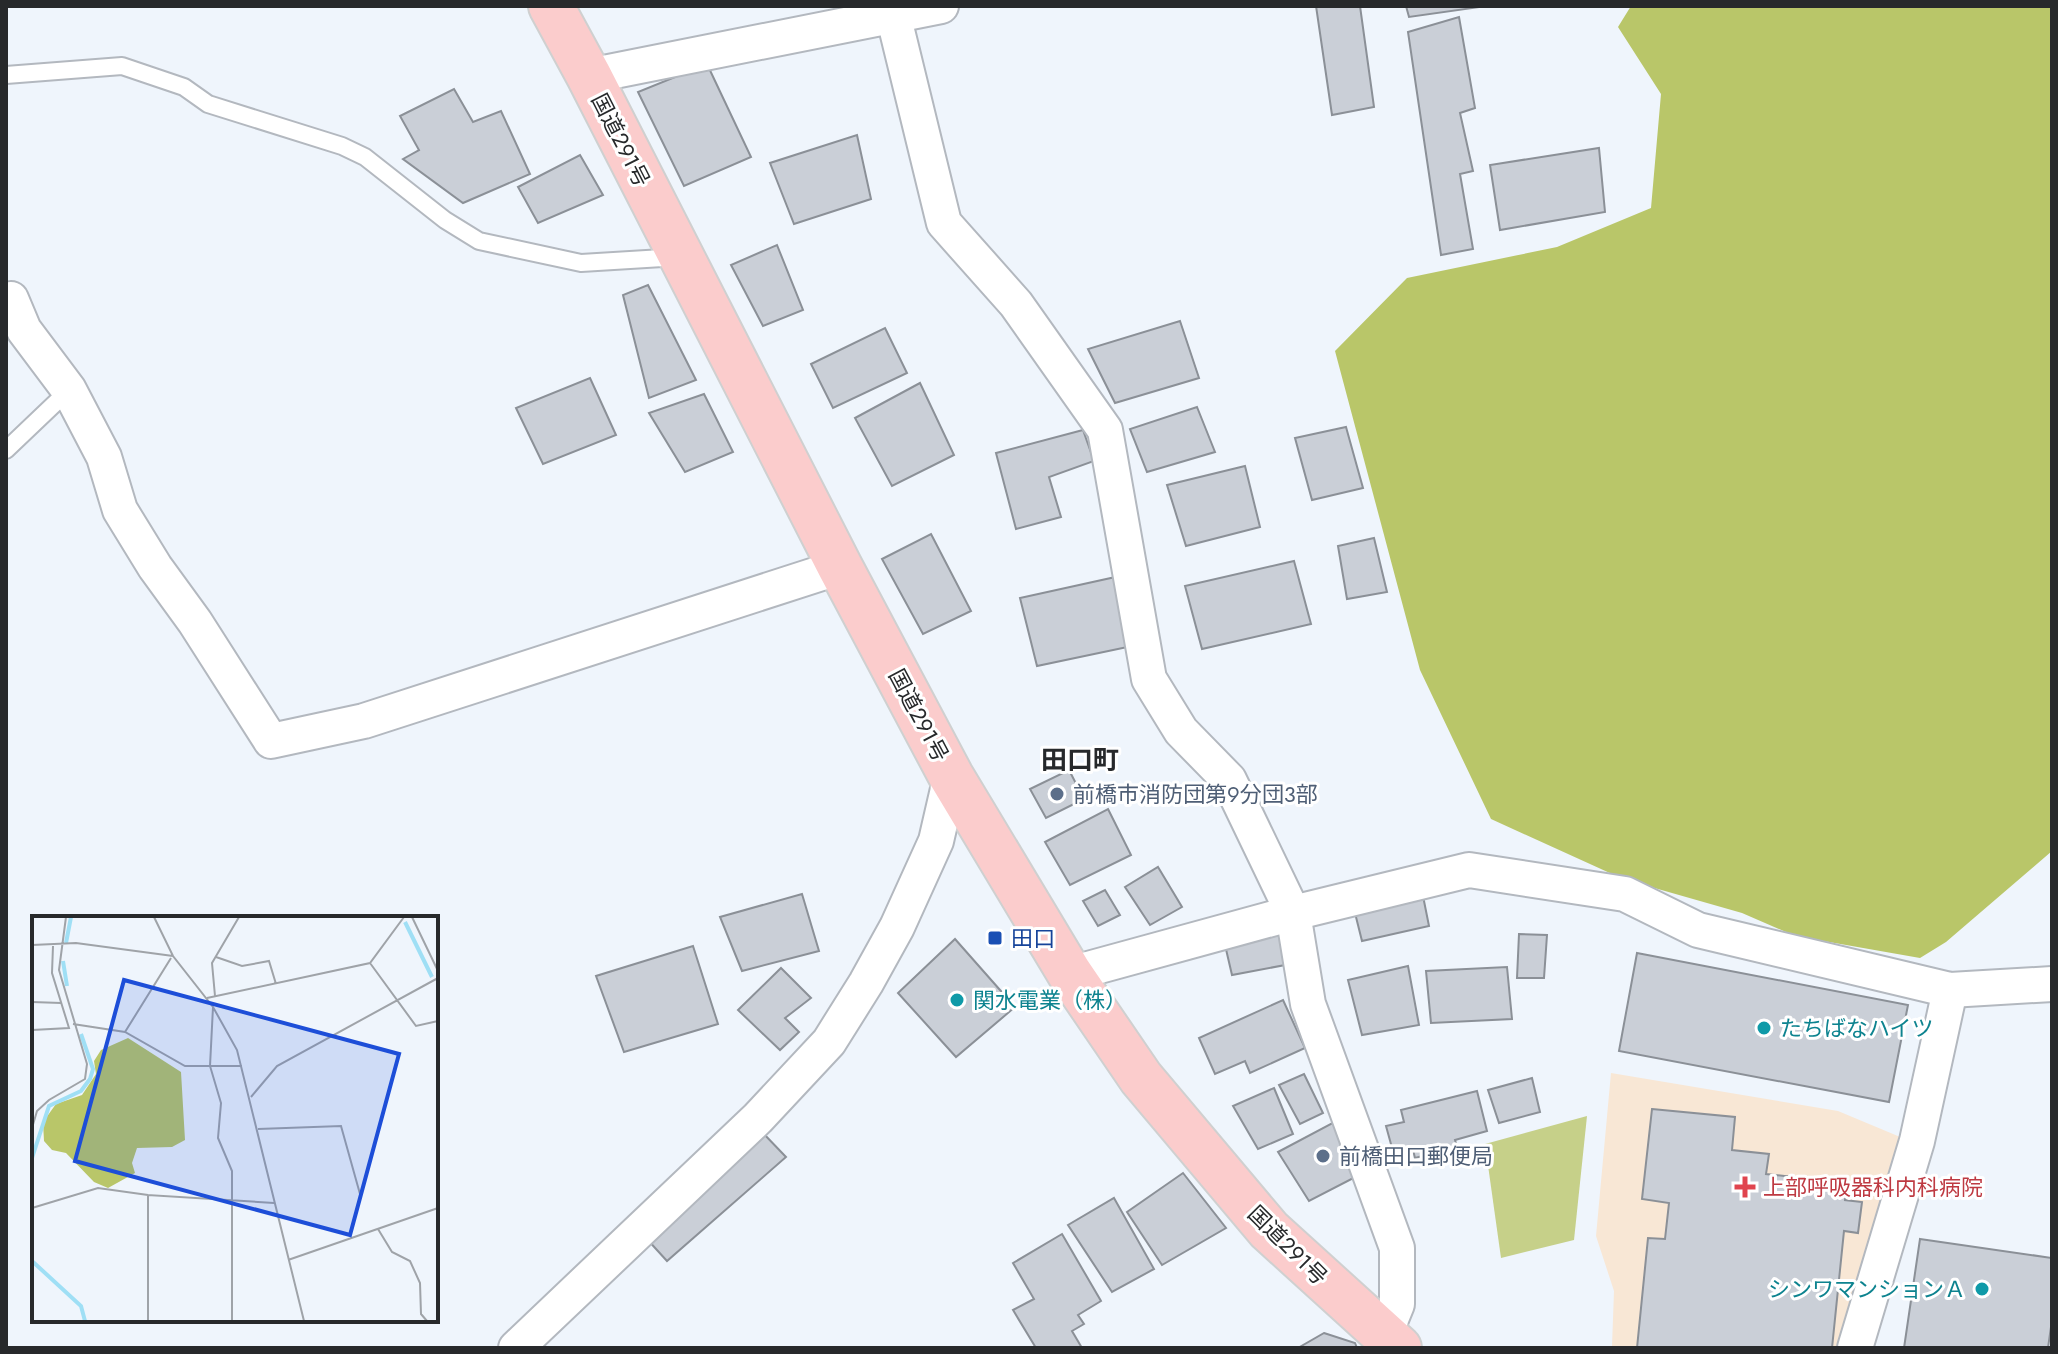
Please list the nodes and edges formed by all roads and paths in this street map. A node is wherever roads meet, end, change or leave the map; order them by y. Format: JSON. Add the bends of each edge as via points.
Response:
{"nodes":[{"id":1,"x":551,"y":6,"type":"edge"},
{"id":2,"x":941,"y":6,"type":"edge"},
{"id":3,"x":892,"y":11,"type":"edge"},
{"id":4,"x":6,"y":75,"type":"edge"},
{"id":5,"x":589,"y":76,"type":"junction"},
{"id":6,"x":681,"y":257,"type":"junction"},
{"id":7,"x":11,"y":299,"type":"dead end"},
{"id":8,"x":69,"y":390,"type":"junction"},
{"id":9,"x":6,"y":450,"type":"edge"},
{"id":10,"x":840,"y":567,"type":"junction"},
{"id":11,"x":951,"y":776,"type":"junction"},
{"id":12,"x":1293,"y":913,"type":"junction"},
{"id":13,"x":1070,"y":974,"type":"junction"},
{"id":14,"x":2052,"y":984,"type":"edge"},
{"id":15,"x":1950,"y":990,"type":"junction"},
{"id":16,"x":1391,"y":1342,"type":"edge"},
{"id":17,"x":516,"y":1348,"type":"edge"},
{"id":18,"x":1855,"y":1348,"type":"edge"}],
"edges":[{"from":1,"to":5,"type":"highway","name":"国道291号"},
{"from":2,"to":3,"type":"street"},
{"from":3,"to":5,"type":"street"},
{"from":3,"to":12,"type":"street","via":[[944,223],[1016,304],[1105,430],[1149,679],[1181,731],[1229,780]]},
{"from":4,"to":6,"type":"lane","via":[[122,66],[184,87],[208,104],[365,157],[479,241],[581,263]]},
{"from":5,"to":6,"type":"highway","name":"国道291号"},
{"from":6,"to":10,"type":"highway","name":"国道291号"},
{"from":7,"to":8,"type":"street","via":[[24,330]]},
{"from":8,"to":9,"type":"lane"},
{"from":8,"to":10,"type":"street","via":[[104,457],[120,510],[271,741],[364,721]]},
{"from":10,"to":11,"type":"highway","name":"国道291号"},
{"from":11,"to":13,"type":"highway","name":"国道291号"},
{"from":11,"to":17,"type":"street","via":[[936,841],[897,927],[829,1042],[758,1118]]},
{"from":12,"to":13,"type":"street"},
{"from":12,"to":15,"type":"street","via":[[1469,870],[1625,894],[1698,930]]},
{"from":12,"to":16,"type":"street","via":[[1308,1004],[1397,1248]]},
{"from":13,"to":16,"type":"highway","name":"国道291号","via":[[1141,1078],[1269,1230]]},
{"from":14,"to":15,"type":"street"},
{"from":15,"to":18,"type":"street","via":[[1917,1141]]}]}
